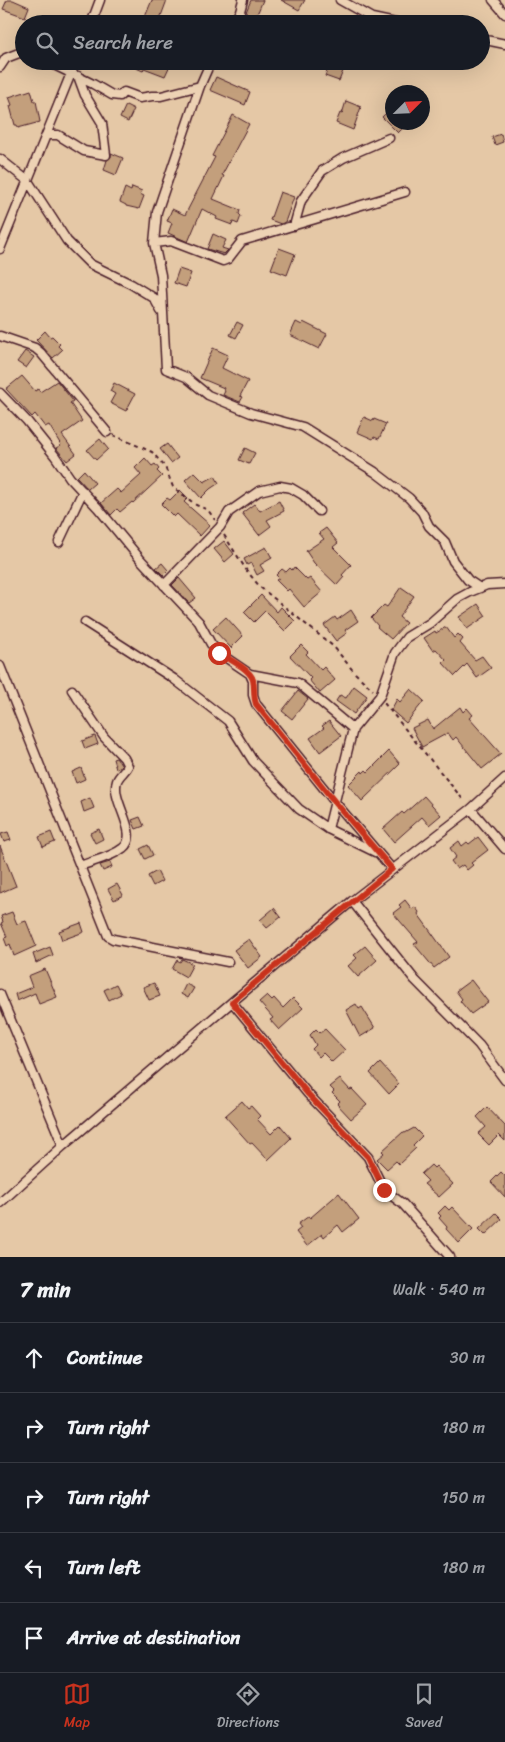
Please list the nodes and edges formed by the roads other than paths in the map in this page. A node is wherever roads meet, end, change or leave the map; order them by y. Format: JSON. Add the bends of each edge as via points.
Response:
{"nodes":[{"id":1,"x":100,"y":0,"type":"edge"},
{"id":2,"x":243,"y":0,"type":"edge"},
{"id":3,"x":340,"y":0,"type":"edge"},
{"id":4,"x":493,"y":0,"type":"edge"},
{"id":5,"x":505,"y":14,"type":"edge"},
{"id":6,"x":94,"y":15,"type":"edge"},
{"id":7,"x":238,"y":15,"type":"edge"},
{"id":8,"x":367,"y":15,"type":"edge"},
{"id":9,"x":490,"y":42,"type":"edge"},
{"id":10,"x":505,"y":44,"type":"edge"},
{"id":11,"x":15,"y":55,"type":"edge"},
{"id":12,"x":0,"y":67,"type":"edge"},
{"id":13,"x":65,"y":70,"type":"edge"},
{"id":14,"x":75,"y":70,"type":"edge"},
{"id":15,"x":207,"y":70,"type":"edge"},
{"id":16,"x":74,"y":74,"type":"junction"},
{"id":17,"x":200,"y":86,"type":"junction"},
{"id":18,"x":46,"y":135,"type":"junction"},
{"id":19,"x":389,"y":138,"type":"dead end"},
{"id":20,"x":0,"y":159,"type":"edge"},
{"id":21,"x":28,"y":181,"type":"junction"},
{"id":22,"x":405,"y":192,"type":"dead end"},
{"id":23,"x":294,"y":226,"type":"junction"},
{"id":24,"x":154,"y":243,"type":"junction"},
{"id":25,"x":0,"y":249,"type":"edge"},
{"id":26,"x":162,"y":313,"type":"junction"},
{"id":27,"x":0,"y":336,"type":"edge"},
{"id":28,"x":0,"y":394,"type":"edge"},
{"id":29,"x":106,"y":432,"type":"road end"},
{"id":30,"x":83,"y":492,"type":"junction"},
{"id":31,"x":319,"y":510,"type":"dead end"},
{"id":32,"x":59,"y":542,"type":"dead end"},
{"id":33,"x":505,"y":584,"type":"edge"},
{"id":34,"x":164,"y":585,"type":"junction"},
{"id":35,"x":480,"y":588,"type":"junction"},
{"id":36,"x":85,"y":622,"type":"dead end"},
{"id":37,"x":0,"y":666,"type":"edge"},
{"id":38,"x":250,"y":674,"type":"junction"},
{"id":39,"x":72,"y":690,"type":"dead end"},
{"id":40,"x":353,"y":729,"type":"junction"},
{"id":41,"x":505,"y":778,"type":"edge"},
{"id":42,"x":334,"y":801,"type":"junction"},
{"id":43,"x":471,"y":809,"type":"junction"},
{"id":44,"x":328,"y":829,"type":"junction"},
{"id":45,"x":505,"y":850,"type":"edge"},
{"id":46,"x":379,"y":854,"type":"junction"},
{"id":47,"x":80,"y":866,"type":"junction"},
{"id":48,"x":392,"y":869,"type":"junction"},
{"id":49,"x":352,"y":901,"type":"junction"},
{"id":50,"x":228,"y":962,"type":"dead end"},
{"id":51,"x":0,"y":994,"type":"edge"},
{"id":52,"x":232,"y":1002,"type":"junction"},
{"id":53,"x":505,"y":1080,"type":"edge"},
{"id":54,"x":63,"y":1146,"type":"junction"},
{"id":55,"x":0,"y":1203,"type":"edge"},
{"id":56,"x":450,"y":1257,"type":"edge"}],
"edges":[{"from":1,"to":6,"type":"street"},
{"from":2,"to":7,"type":"street"},
{"from":3,"to":8,"type":"street"},
{"from":4,"to":5,"type":"street"},
{"from":9,"to":10,"type":"street"},
{"from":11,"to":12,"type":"street","via":[[6,58]]},
{"from":13,"to":16,"type":"street"},
{"from":14,"to":16,"type":"street"},
{"from":15,"to":17,"type":"street"},
{"from":16,"to":17,"type":"street","via":[[112,95],[120,96],[124,92],[140,98]]},
{"from":16,"to":18,"type":"street"},
{"from":16,"to":18,"type":"street","via":[[102,124],[106,155],[84,151],[58,135]]},
{"from":17,"to":24,"type":"street","via":[[157,212]]},
{"from":18,"to":21,"type":"street"},
{"from":19,"to":23,"type":"street","via":[[322,171],[301,201]]},
{"from":20,"to":21,"type":"street"},
{"from":21,"to":25,"type":"street"},
{"from":21,"to":26,"type":"street","via":[[67,241],[90,264],[154,298]]},
{"from":22,"to":23,"type":"street"},
{"from":23,"to":24,"type":"street","via":[[242,241],[223,261],[171,241]]},
{"from":24,"to":26,"type":"street"},
{"from":26,"to":35,"type":"street","via":[[166,369],[186,377],[208,395],[251,413],[303,427],[375,472],[422,512],[458,567]]},
{"from":27,"to":29,"type":"street","via":[[34,348],[41,354]]},
{"from":28,"to":30,"type":"street","via":[[27,421]]},
{"from":30,"to":32,"type":"street"},
{"from":30,"to":34,"type":"street"},
{"from":31,"to":34,"type":"street","via":[[291,488],[280,486],[259,491],[229,512],[220,527]]},
{"from":33,"to":35,"type":"street"},
{"from":34,"to":38,"type":"street","via":[[199,622],[219,653]]},
{"from":35,"to":40,"type":"street","via":[[457,599],[430,623],[407,637],[395,653],[380,696]]},
{"from":36,"to":44,"type":"street","via":[[174,679],[228,721],[253,761],[299,809]]},
{"from":37,"to":47,"type":"street"},
{"from":38,"to":40,"type":"street","via":[[298,683]]},
{"from":38,"to":42,"type":"street","via":[[256,704]]},
{"from":39,"to":47,"type":"street","via":[[128,766],[115,787],[128,828],[126,846]]},
{"from":40,"to":42,"type":"street"},
{"from":41,"to":43,"type":"street"},
{"from":42,"to":44,"type":"street"},
{"from":42,"to":46,"type":"street"},
{"from":43,"to":45,"type":"street"},
{"from":43,"to":48,"type":"street"},
{"from":44,"to":46,"type":"street"},
{"from":46,"to":48,"type":"street"},
{"from":47,"to":50,"type":"street","via":[[108,936]]},
{"from":48,"to":49,"type":"street"},
{"from":49,"to":52,"type":"street"},
{"from":49,"to":53,"type":"street","via":[[415,980],[479,1045]]},
{"from":51,"to":54,"type":"street"},
{"from":52,"to":54,"type":"street"},
{"from":52,"to":56,"type":"street","via":[[308,1094],[368,1157],[384,1190],[404,1204]]},
{"from":54,"to":55,"type":"street"}]}
